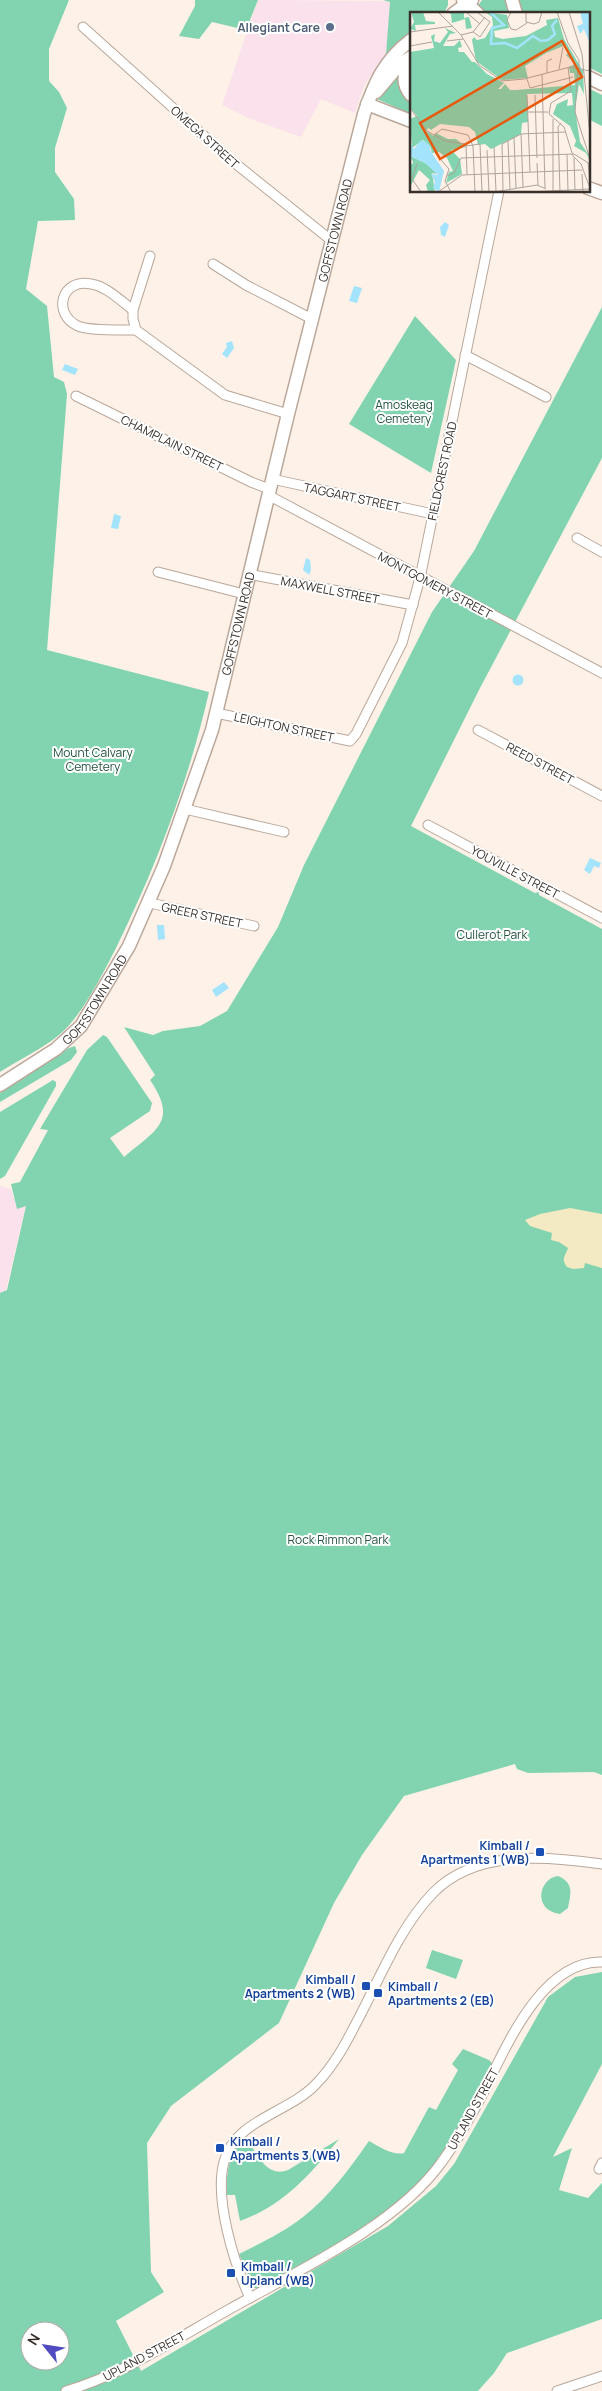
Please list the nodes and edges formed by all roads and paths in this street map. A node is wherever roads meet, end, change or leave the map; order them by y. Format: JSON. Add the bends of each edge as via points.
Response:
{"nodes":[{"id":1,"x":453,"y":0,"type":"edge"},
{"id":2,"x":468,"y":2,"type":"edge"},
{"id":3,"x":452,"y":12,"type":"edge"},
{"id":4,"x":454,"y":12,"type":"edge"},
{"id":5,"x":476,"y":12,"type":"edge"},
{"id":6,"x":83,"y":27,"type":"dead end"},
{"id":7,"x":410,"y":41,"type":"edge"},
{"id":8,"x":410,"y":58,"type":"edge"},
{"id":9,"x":410,"y":64,"type":"edge"},
{"id":10,"x":590,"y":78,"type":"edge"},
{"id":11,"x":602,"y":84,"type":"edge"},
{"id":12,"x":410,"y":93,"type":"edge"},
{"id":13,"x":367,"y":104,"type":"junction"},
{"id":14,"x":410,"y":121,"type":"edge"},
{"id":15,"x":590,"y":189,"type":"edge"},
{"id":16,"x":499,"y":192,"type":"edge"},
{"id":17,"x":602,"y":193,"type":"edge"},
{"id":18,"x":332,"y":242,"type":"junction"},
{"id":19,"x":150,"y":256,"type":"dead end"},
{"id":20,"x":213,"y":264,"type":"dead end"},
{"id":21,"x":133,"y":310,"type":"junction"},
{"id":22,"x":312,"y":319,"type":"junction"},
{"id":23,"x":136,"y":330,"type":"junction"},
{"id":24,"x":466,"y":356,"type":"junction"},
{"id":25,"x":76,"y":396,"type":"dead end"},
{"id":26,"x":546,"y":397,"type":"dead end"},
{"id":27,"x":288,"y":414,"type":"junction"},
{"id":28,"x":270,"y":487,"type":"junction"},
{"id":29,"x":433,"y":514,"type":"junction"},
{"id":30,"x":577,"y":538,"type":"dead end"},
{"id":31,"x":602,"y":552,"type":"edge"},
{"id":32,"x":158,"y":572,"type":"dead end"},
{"id":33,"x":248,"y":574,"type":"junction"},
{"id":34,"x":420,"y":578,"type":"junction"},
{"id":35,"x":244,"y":594,"type":"junction"},
{"id":36,"x":412,"y":605,"type":"junction"},
{"id":37,"x":602,"y":673,"type":"edge"},
{"id":38,"x":216,"y":713,"type":"junction"},
{"id":39,"x":478,"y":730,"type":"dead end"},
{"id":40,"x":352,"y":740,"type":"joint"},
{"id":41,"x":602,"y":796,"type":"edge"},
{"id":42,"x":185,"y":809,"type":"junction"},
{"id":43,"x":428,"y":825,"type":"dead end"},
{"id":44,"x":284,"y":832,"type":"dead end"},
{"id":45,"x":150,"y":903,"type":"junction"},
{"id":46,"x":602,"y":918,"type":"edge"},
{"id":47,"x":254,"y":926,"type":"dead end"},
{"id":48,"x":0,"y":1085,"type":"edge"},
{"id":49,"x":602,"y":1864,"type":"edge"},
{"id":50,"x":602,"y":1962,"type":"edge"},
{"id":51,"x":250,"y":2298,"type":"junction"},
{"id":52,"x":602,"y":2376,"type":"edge"},
{"id":53,"x":66,"y":2391,"type":"edge"},
{"id":54,"x":557,"y":2391,"type":"edge"}],
"edges":[{"from":1,"to":3,"type":"main road","via":[[456,5]]},
{"from":2,"to":4,"type":"main road"},
{"from":2,"to":5,"type":"main road"},
{"from":6,"to":18,"type":"street","name":"OMEGA STREET","via":[[230,160]]},
{"from":7,"to":13,"type":"main road","name":"GOFFSTOWN ROAD","via":[[382,70]]},
{"from":8,"to":13,"type":"main road","name":"GOFFSTOWN ROAD","via":[[390,75]]},
{"from":9,"to":12,"type":"main road","via":[[404,77]]},
{"from":10,"to":11,"type":"main road"},
{"from":13,"to":14,"type":"main road"},
{"from":13,"to":18,"type":"main road","name":"GOFFSTOWN ROAD"},
{"from":15,"to":17,"type":"main road"},
{"from":16,"to":24,"type":"street","name":"FIELDCREST ROAD"},
{"from":18,"to":22,"type":"main road","name":"GOFFSTOWN ROAD"},
{"from":19,"to":21,"type":"street"},
{"from":20,"to":22,"type":"street"},
{"from":21,"to":23,"type":"street"},
{"from":21,"to":23,"type":"street","via":[[93,284],[72,286],[62,302],[70,320],[79,327]]},
{"from":22,"to":27,"type":"main road","name":"GOFFSTOWN ROAD"},
{"from":23,"to":27,"type":"street","via":[[225,395]]},
{"from":24,"to":26,"type":"street"},
{"from":24,"to":29,"type":"street","name":"FIELDCREST ROAD"},
{"from":25,"to":28,"type":"street","name":"CHAMPLAIN STREET","via":[[250,482]]},
{"from":27,"to":28,"type":"main road","name":"GOFFSTOWN ROAD"},
{"from":28,"to":29,"type":"street","name":"TAGGART STREET"},
{"from":28,"to":33,"type":"main road","name":"GOFFSTOWN ROAD"},
{"from":28,"to":34,"type":"street","name":"MONTGOMERY STREET"},
{"from":29,"to":34,"type":"street","name":"FIELDCREST ROAD"},
{"from":30,"to":31,"type":"street"},
{"from":32,"to":35,"type":"street"},
{"from":33,"to":35,"type":"main road","name":"GOFFSTOWN ROAD"},
{"from":33,"to":36,"type":"street","name":"MAXWELL STREET"},
{"from":34,"to":36,"type":"street","name":"FIELDCREST ROAD"},
{"from":34,"to":37,"type":"street","name":"MONTGOMERY STREET"},
{"from":35,"to":38,"type":"main road","name":"GOFFSTOWN ROAD"},
{"from":36,"to":40,"type":"street","name":"FIELDCREST ROAD","via":[[402,643]]},
{"from":38,"to":40,"type":"street","name":"LEIGHTON STREET"},
{"from":38,"to":42,"type":"main road","name":"GOFFSTOWN ROAD"},
{"from":39,"to":41,"type":"street","name":"REED STREET"},
{"from":42,"to":44,"type":"street"},
{"from":42,"to":45,"type":"main road","name":"GOFFSTOWN ROAD"},
{"from":43,"to":46,"type":"street","name":"YOUVILLE STREET"},
{"from":45,"to":47,"type":"street","name":"GREER STREET"},
{"from":45,"to":48,"type":"main road","name":"GOFFSTOWN ROAD","via":[[118,966],[81,1026],[56,1049]]},
{"from":49,"to":51,"type":"street","via":[[529,1859],[493,1861],[459,1874],[427,1899],[404,1933],[337,2058],[317,2084],[248,2128],[228,2151],[221,2191],[230,2242]]},
{"from":50,"to":51,"type":"street","name":"UPLAND STREET","via":[[590,1962],[569,1970],[538,1998],[499,2060],[458,2139],[439,2167],[411,2197],[370,2228]]},
{"from":51,"to":53,"type":"street","name":"UPLAND STREET","via":[[114,2373]]},
{"from":52,"to":54,"type":"street"}]}
